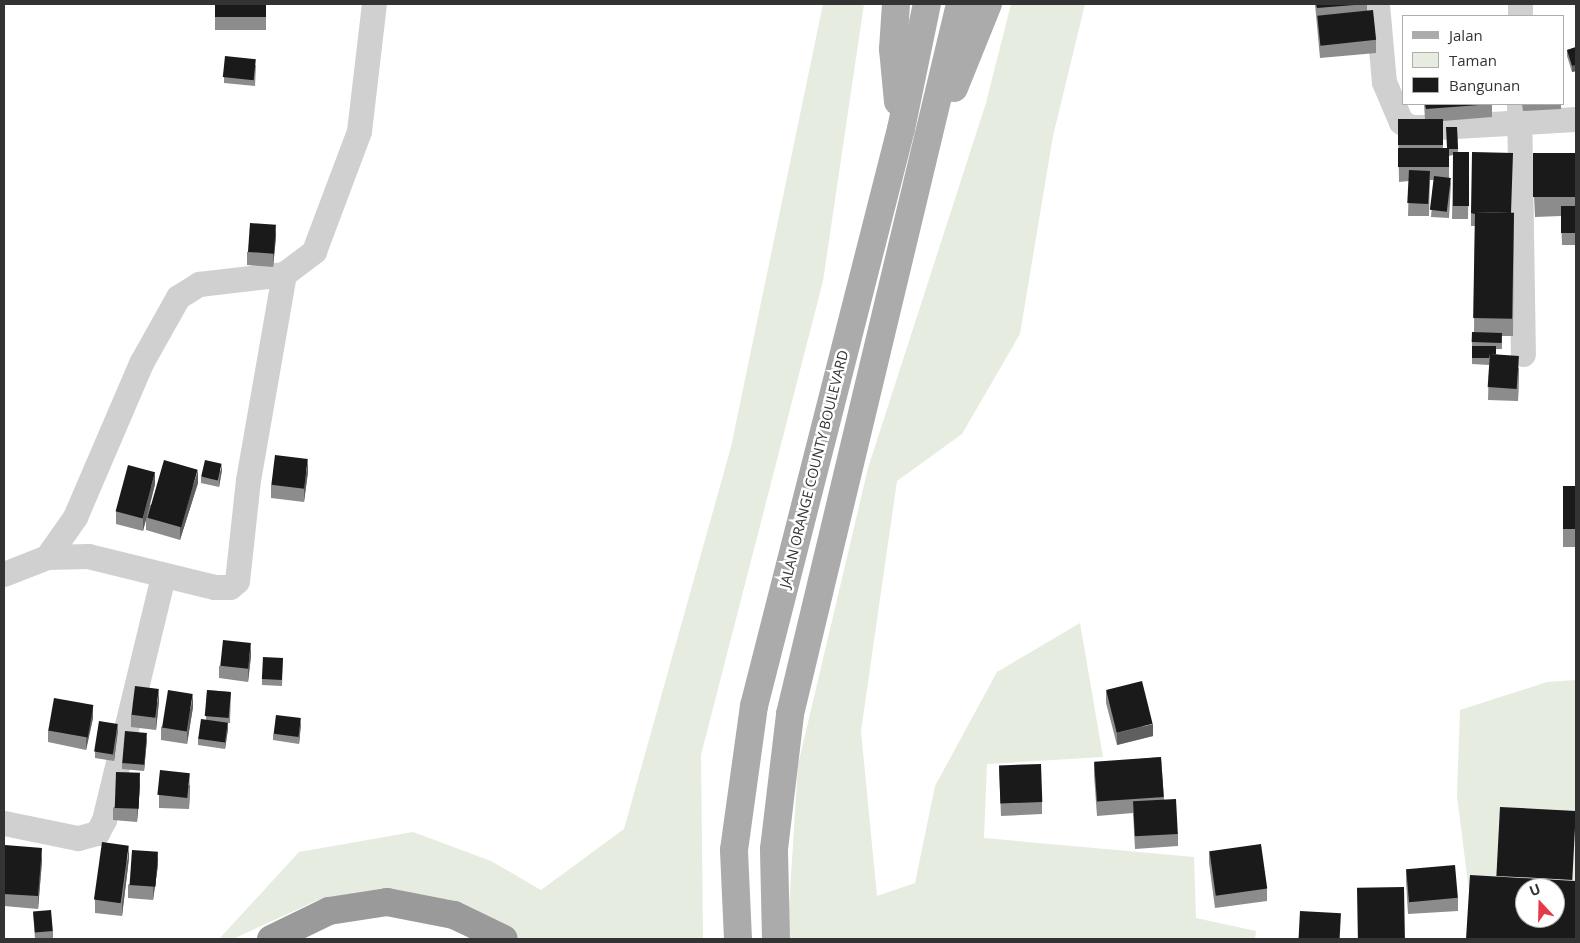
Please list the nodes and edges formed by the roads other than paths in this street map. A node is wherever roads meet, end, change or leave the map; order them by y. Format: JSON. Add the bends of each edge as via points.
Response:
{"nodes":[{"id":1,"x":374,"y":4,"type":"edge"},
{"id":2,"x":896,"y":4,"type":"edge"},
{"id":3,"x":927,"y":4,"type":"edge"},
{"id":4,"x":960,"y":4,"type":"edge"},
{"id":5,"x":988,"y":4,"type":"edge"},
{"id":6,"x":1377,"y":4,"type":"edge"},
{"id":7,"x":1518,"y":114,"type":"edge"},
{"id":8,"x":1576,"y":119,"type":"edge"},
{"id":9,"x":901,"y":128,"type":"junction"},
{"id":10,"x":931,"y":139,"type":"junction"},
{"id":11,"x":284,"y":274,"type":"junction"},
{"id":12,"x":1523,"y":354,"type":"dead end"},
{"id":13,"x":47,"y":557,"type":"junction"},
{"id":14,"x":4,"y":574,"type":"edge"},
{"id":15,"x":163,"y":576,"type":"junction"},
{"id":16,"x":4,"y":823,"type":"edge"},
{"id":17,"x":271,"y":939,"type":"edge"},
{"id":18,"x":504,"y":939,"type":"edge"},
{"id":19,"x":738,"y":939,"type":"edge"},
{"id":20,"x":776,"y":939,"type":"edge"}],
"edges":[{"from":1,"to":11,"type":"street","via":[[359,131],[338,195],[314,251]]},
{"from":2,"to":9,"type":"main road","via":[[893,49]]},
{"from":3,"to":9,"type":"main road","name":"JALAN ORANGE COUNTY BOULEVARD"},
{"from":4,"to":10,"type":"main road"},
{"from":5,"to":10,"type":"main road"},
{"from":6,"to":7,"type":"street","via":[[1384,82],[1402,122],[1411,127]]},
{"from":7,"to":8,"type":"street"},
{"from":7,"to":12,"type":"street"},
{"from":9,"to":19,"type":"main road","name":"JALAN ORANGE COUNTY BOULEVARD","via":[[754,706],[734,850]]},
{"from":10,"to":20,"type":"main road","via":[[790,714],[774,849]]},
{"from":11,"to":13,"type":"street","via":[[199,284],[178,297],[141,363],[75,517]]},
{"from":11,"to":15,"type":"street","via":[[248,480],[240,573],[230,587],[222,588]]},
{"from":13,"to":14,"type":"street"},
{"from":13,"to":15,"type":"street","via":[[88,556]]},
{"from":15,"to":16,"type":"street","via":[[104,820],[97,833],[78,838]]},
{"from":17,"to":18,"type":"highway","via":[[329,912],[387,902],[454,915]]}]}
